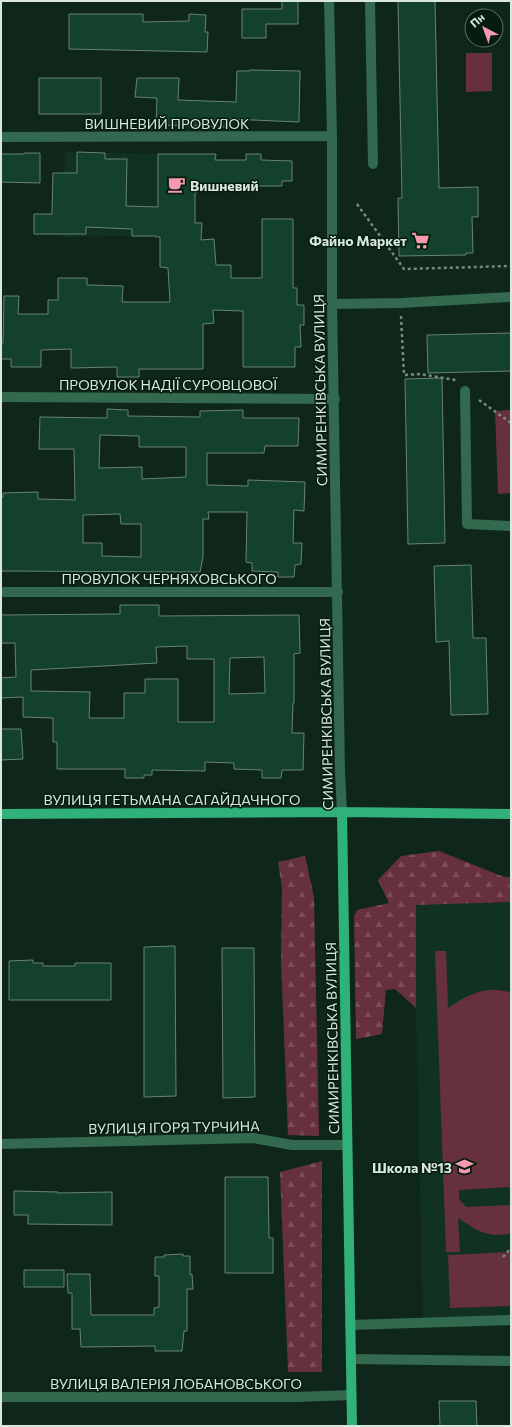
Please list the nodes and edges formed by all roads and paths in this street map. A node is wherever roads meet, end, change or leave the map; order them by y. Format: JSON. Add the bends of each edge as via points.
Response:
{"nodes":[{"id":1,"x":329,"y":1,"type":"edge"},
{"id":2,"x":370,"y":1,"type":"edge"},
{"id":3,"x":332,"y":136,"type":"junction"},
{"id":4,"x":1,"y":137,"type":"edge"},
{"id":5,"x":373,"y":164,"type":"dead end"},
{"id":6,"x":357,"y":204,"type":"dead end"},
{"id":7,"x":511,"y":266,"type":"edge"},
{"id":8,"x":511,"y":298,"type":"edge"},
{"id":9,"x":401,"y":303,"type":"junction"},
{"id":10,"x":332,"y":304,"type":"junction"},
{"id":11,"x":464,"y":392,"type":"junction"},
{"id":12,"x":1,"y":398,"type":"edge"},
{"id":13,"x":335,"y":399,"type":"junction"},
{"id":14,"x":511,"y":423,"type":"edge"},
{"id":15,"x":511,"y":526,"type":"edge"},
{"id":16,"x":1,"y":592,"type":"edge"},
{"id":17,"x":338,"y":592,"type":"junction"},
{"id":18,"x":342,"y":812,"type":"junction"},
{"id":19,"x":1,"y":814,"type":"edge"},
{"id":20,"x":511,"y":814,"type":"edge"},
{"id":21,"x":1,"y":1144,"type":"edge"},
{"id":22,"x":347,"y":1145,"type":"junction"},
{"id":23,"x":511,"y":1248,"type":"edge"},
{"id":24,"x":503,"y":1257,"type":"dead end"},
{"id":25,"x":511,"y":1320,"type":"edge"},
{"id":26,"x":350,"y":1325,"type":"junction"},
{"id":27,"x":351,"y":1359,"type":"junction"},
{"id":28,"x":511,"y":1361,"type":"edge"},
{"id":29,"x":351,"y":1395,"type":"junction"},
{"id":30,"x":1,"y":1397,"type":"edge"},
{"id":31,"x":352,"y":1426,"type":"edge"}],
"edges":[{"from":1,"to":3,"type":"street","name":"СИМИРЕНКІВСЬКА ВУЛИЦЯ"},
{"from":2,"to":5,"type":"street"},
{"from":3,"to":4,"type":"street","name":"ВИШНЕВИЙ ПРОВУЛОК"},
{"from":3,"to":10,"type":"street","name":"СИМИРЕНКІВСЬКА ВУЛИЦЯ"},
{"from":6,"to":7,"type":"path","via":[[404,270]]},
{"from":8,"to":9,"type":"street"},
{"from":9,"to":10,"type":"street"},
{"from":9,"to":11,"type":"path","via":[[404,375],[420,374],[460,381]]},
{"from":10,"to":13,"type":"street","name":"СИМИРЕНКІВСЬКА ВУЛИЦЯ"},
{"from":11,"to":14,"type":"path"},
{"from":11,"to":15,"type":"street","via":[[467,524]]},
{"from":12,"to":13,"type":"street","name":"ПРОВУЛОК НАДІЇ СУРОВЦОВОЇ"},
{"from":13,"to":17,"type":"street","name":"СИМИРЕНКІВСЬКА ВУЛИЦЯ"},
{"from":16,"to":17,"type":"street","name":"ПРОВУЛОК ЧЕРНЯХОВСЬКОГО"},
{"from":17,"to":18,"type":"street","name":"СИМИРЕНКІВСЬКА ВУЛИЦЯ"},
{"from":18,"to":19,"type":"main road","name":"ВУЛИЦЯ ГЕТЬМАНА САГАЙДАЧНОГО"},
{"from":18,"to":20,"type":"main road","name":"ВУЛИЦЯ ГЕТЬМАНА САГАЙДАЧНОГО"},
{"from":18,"to":22,"type":"main road","name":"СИМИРЕНКІВСЬКА ВУЛИЦЯ"},
{"from":21,"to":22,"type":"street","name":"ВУЛИЦЯ ІГОРЯ ТУРЧИНА","via":[[253,1138],[292,1145]]},
{"from":22,"to":26,"type":"main road","name":"СИМИРЕНКІВСЬКА ВУЛИЦЯ"},
{"from":23,"to":24,"type":"path"},
{"from":25,"to":26,"type":"street"},
{"from":26,"to":27,"type":"main road","name":"СИМИРЕНКІВСЬКА ВУЛИЦЯ"},
{"from":27,"to":28,"type":"street"},
{"from":27,"to":29,"type":"main road","name":"СИМИРЕНКІВСЬКА ВУЛИЦЯ"},
{"from":29,"to":30,"type":"street","name":"ВУЛИЦЯ ВАЛЕРІЯ ЛОБАНОВСЬКОГО"},
{"from":29,"to":31,"type":"main road","name":"СИМИРЕНКІВСЬКА ВУЛИЦЯ"}]}
